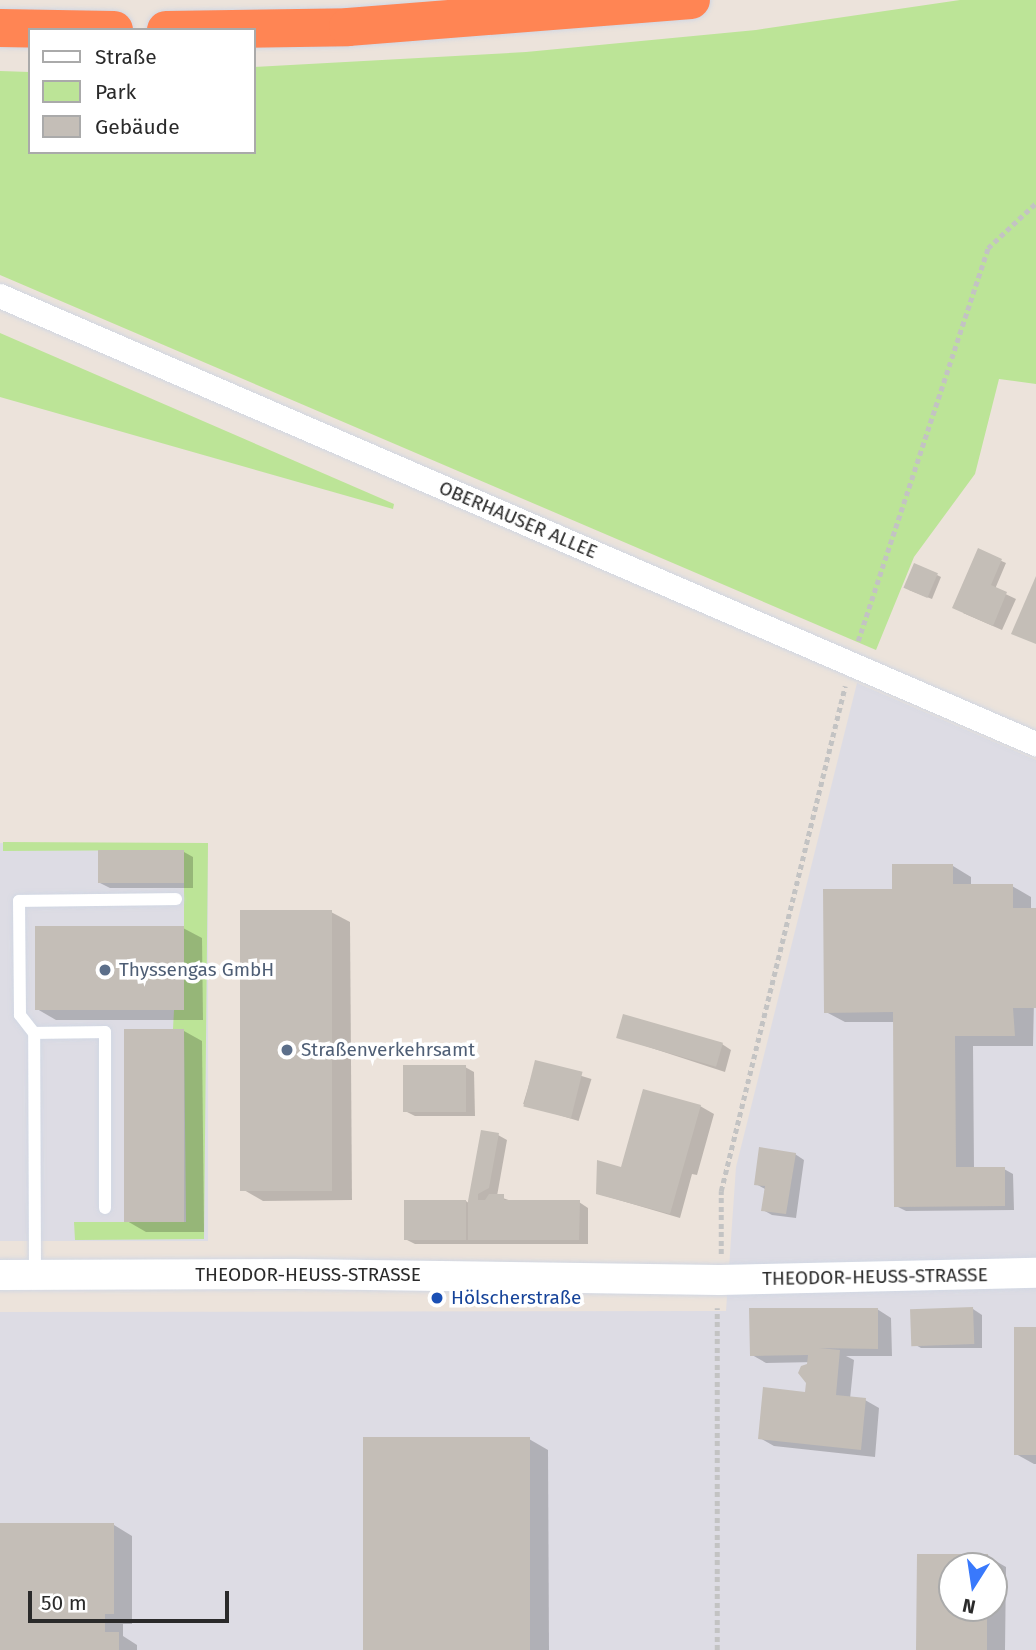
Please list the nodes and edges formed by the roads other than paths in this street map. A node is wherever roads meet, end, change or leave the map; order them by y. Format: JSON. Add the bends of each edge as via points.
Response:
{"nodes":[{"id":1,"x":691,"y":0,"type":"edge"},
{"id":2,"x":0,"y":28,"type":"edge"},
{"id":3,"x":28,"y":28,"type":"edge"},
{"id":4,"x":256,"y":29,"type":"edge"},
{"id":5,"x":0,"y":296,"type":"edge"},
{"id":6,"x":1036,"y":744,"type":"edge"},
{"id":7,"x":176,"y":900,"type":"dead end"},
{"id":8,"x":34,"y":1033,"type":"junction"},
{"id":9,"x":105,"y":1208,"type":"dead end"},
{"id":10,"x":1036,"y":1273,"type":"edge"},
{"id":11,"x":0,"y":1275,"type":"edge"},
{"id":12,"x":35,"y":1275,"type":"junction"}],
"edges":[{"from":1,"to":4,"type":"highway","via":[[348,27]]},
{"from":2,"to":3,"type":"highway"},
{"from":5,"to":6,"type":"street","name":"OBERHAUSER ALLEE"},
{"from":7,"to":8,"type":"lane","via":[[19,901],[20,1015]]},
{"from":8,"to":9,"type":"lane","via":[[105,1032]]},
{"from":8,"to":12,"type":"lane"},
{"from":10,"to":12,"type":"street","name":"THEODOR-HEUSS-STRASSE","via":[[719,1279]]},
{"from":11,"to":12,"type":"street","name":"THEODOR-HEUSS-STRASSE"}]}
